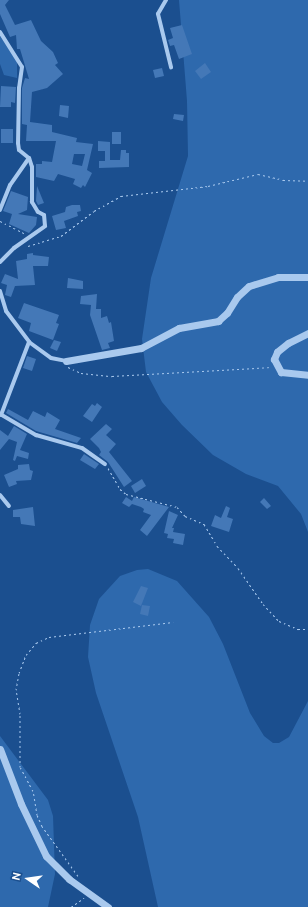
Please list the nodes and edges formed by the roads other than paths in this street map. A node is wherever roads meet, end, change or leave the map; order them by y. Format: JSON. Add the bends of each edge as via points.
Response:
{"nodes":[{"id":1,"x":166,"y":0,"type":"edge"},
{"id":2,"x":0,"y":32,"type":"edge"},
{"id":3,"x":171,"y":67,"type":"dead end"},
{"id":4,"x":30,"y":158,"type":"junction"},
{"id":5,"x":0,"y":210,"type":"edge"},
{"id":6,"x":0,"y":262,"type":"edge"},
{"id":7,"x":308,"y":277,"type":"edge"},
{"id":8,"x":0,"y":291,"type":"edge"},
{"id":9,"x":308,"y":334,"type":"edge"},
{"id":10,"x":29,"y":342,"type":"junction"},
{"id":11,"x":66,"y":361,"type":"joint"},
{"id":12,"x":308,"y":375,"type":"edge"},
{"id":13,"x":1,"y":414,"type":"edge"},
{"id":14,"x":105,"y":464,"type":"road end"},
{"id":15,"x":0,"y":495,"type":"edge"},
{"id":16,"x":9,"y":506,"type":"dead end"},
{"id":17,"x":0,"y":749,"type":"edge"},
{"id":18,"x":108,"y":907,"type":"edge"}],
"edges":[{"from":1,"to":3,"type":"street","via":[[158,14]]},
{"from":2,"to":4,"type":"street","via":[[22,67],[18,143],[19,150]]},
{"from":4,"to":5,"type":"street","via":[[10,185]]},
{"from":4,"to":6,"type":"street","via":[[32,202],[46,220],[41,230],[22,242]]},
{"from":7,"to":11,"type":"street","via":[[278,277],[249,286],[218,321],[179,328],[141,348]]},
{"from":8,"to":10,"type":"street","via":[[6,311]]},
{"from":9,"to":12,"type":"street","via":[[288,342],[277,352],[274,359],[281,372]]},
{"from":10,"to":11,"type":"street","via":[[51,358]]},
{"from":10,"to":13,"type":"street"},
{"from":13,"to":14,"type":"street","via":[[36,435],[82,448]]},
{"from":15,"to":16,"type":"street"},
{"from":17,"to":18,"type":"street","via":[[21,804],[46,856],[69,879]]}]}
